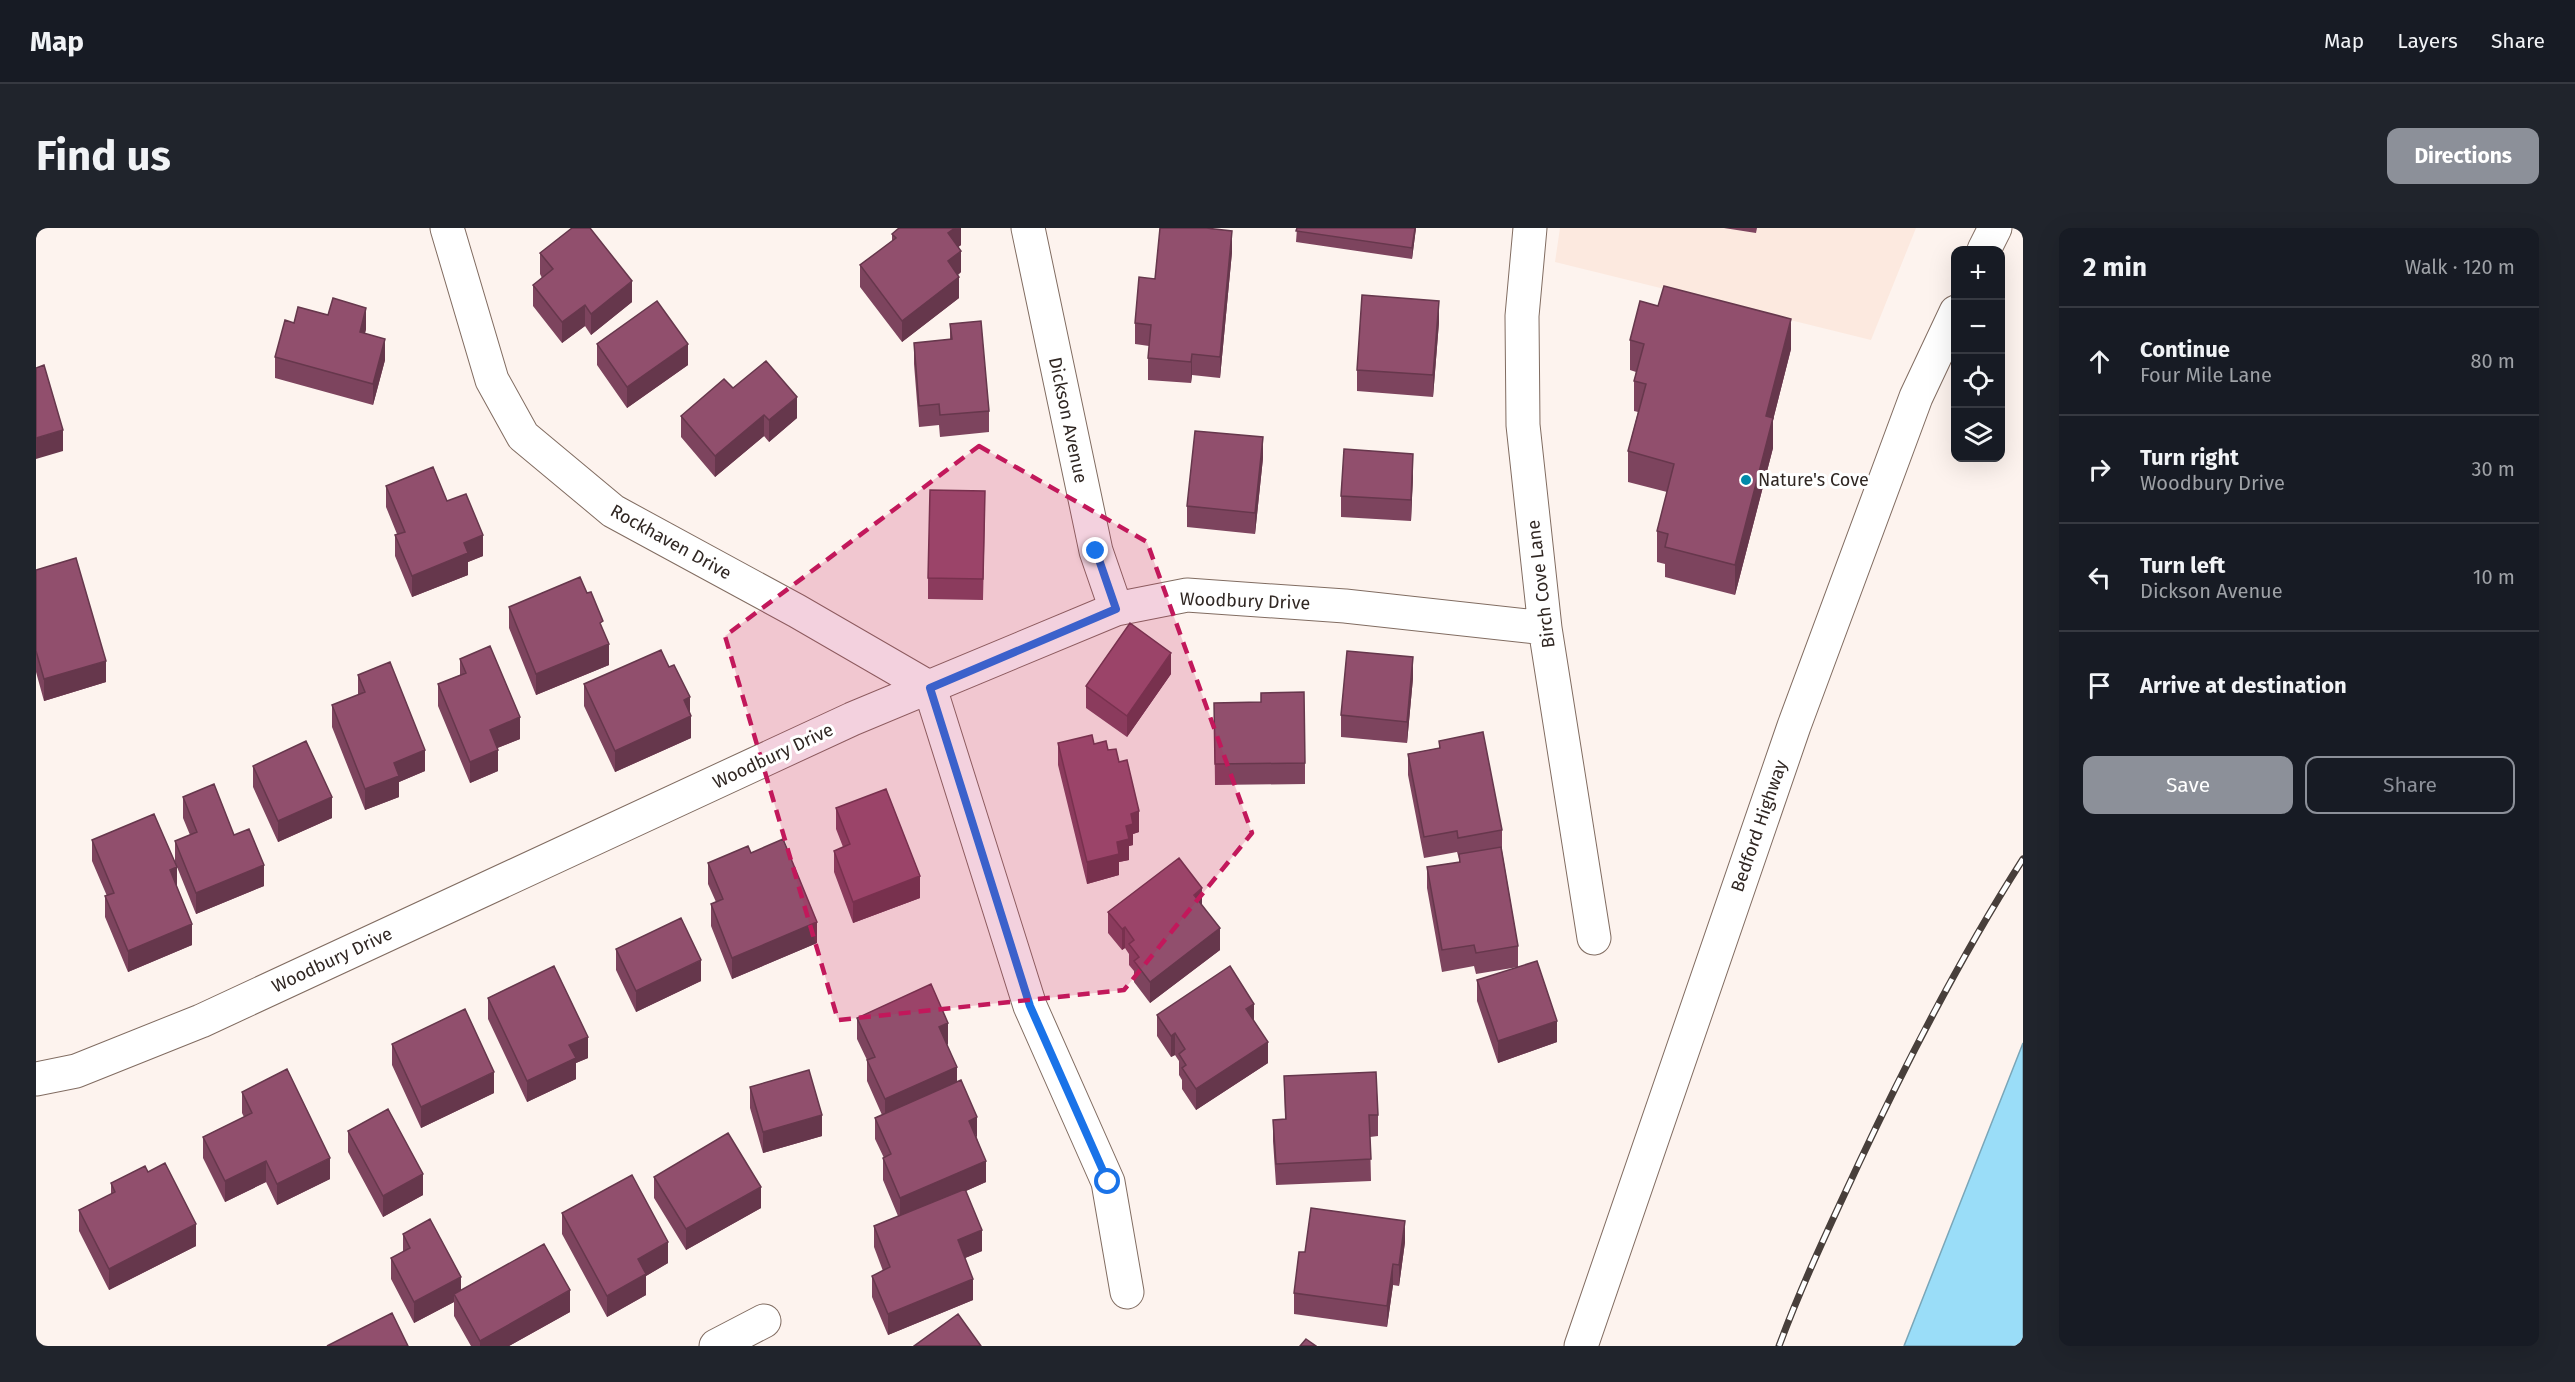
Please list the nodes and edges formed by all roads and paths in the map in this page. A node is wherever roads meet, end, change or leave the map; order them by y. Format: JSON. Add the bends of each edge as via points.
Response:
{"nodes":[{"id":1,"x":447,"y":228,"type":"edge"},
{"id":2,"x":1028,"y":228,"type":"edge"},
{"id":3,"x":1530,"y":228,"type":"edge"},
{"id":4,"x":1995,"y":228,"type":"edge"},
{"id":5,"x":1986,"y":246,"type":"edge"},
{"id":6,"x":1951,"y":323,"type":"edge"},
{"id":7,"x":1116,"y":609,"type":"junction"},
{"id":8,"x":1545,"y":628,"type":"junction"},
{"id":9,"x":930,"y":688,"type":"junction"},
{"id":10,"x":1594,"y":938,"type":"dead end"},
{"id":11,"x":36,"y":1079,"type":"edge"},
{"id":12,"x":1127,"y":1292,"type":"dead end"},
{"id":13,"x":764,"y":1322,"type":"dead end"},
{"id":14,"x":716,"y":1346,"type":"edge"},
{"id":15,"x":1581,"y":1346,"type":"edge"}],
"edges":[{"from":1,"to":9,"type":"street","name":"Rockhaven Drive","via":[[492,380],[523,436],[613,511]]},
{"from":2,"to":7,"type":"street","name":"Dickson Avenue","via":[[1096,551]]},
{"from":3,"to":8,"type":"street","name":"Birch Cove Lane","via":[[1522,316],[1523,425]]},
{"from":4,"to":5,"type":"street"},
{"from":6,"to":15,"type":"street","name":"Bedford Highway","via":[[1916,397],[1794,726]]},
{"from":7,"to":8,"type":"street","name":"Woodbury Drive","via":[[1187,595],[1345,606]]},
{"from":7,"to":9,"type":"street","name":"Woodbury Drive"},
{"from":8,"to":10,"type":"street","name":"Birch Cove Lane"},
{"from":9,"to":11,"type":"street","name":"Woodbury Drive","via":[[841,724],[201,1021],[76,1071]]},
{"from":9,"to":12,"type":"street","via":[[1030,1006],[1108,1182]]},
{"from":13,"to":14,"type":"street"}]}
